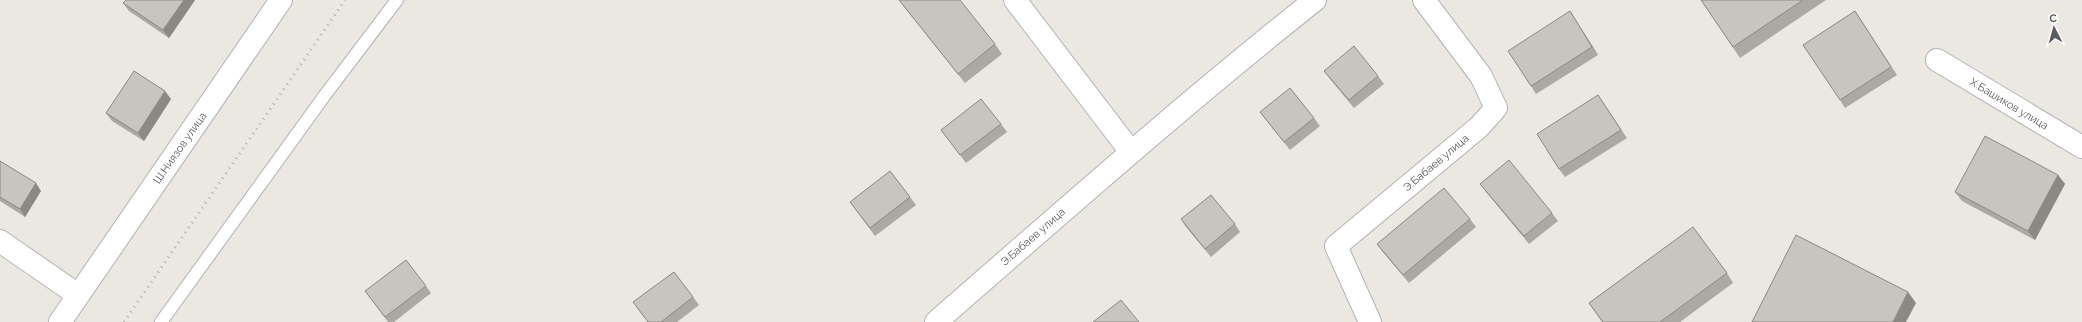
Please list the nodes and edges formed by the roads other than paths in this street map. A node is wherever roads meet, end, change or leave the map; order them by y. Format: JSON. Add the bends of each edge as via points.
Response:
{"nodes":[{"id":1,"x":281,"y":0,"type":"edge"},
{"id":2,"x":397,"y":0,"type":"edge"},
{"id":3,"x":1014,"y":0,"type":"edge"},
{"id":4,"x":1315,"y":0,"type":"edge"},
{"id":5,"x":1424,"y":0,"type":"edge"},
{"id":6,"x":1937,"y":60,"type":"dead end"},
{"id":7,"x":2082,"y":147,"type":"edge"},
{"id":8,"x":1131,"y":152,"type":"junction"},
{"id":9,"x":0,"y":241,"type":"edge"},
{"id":10,"x":78,"y":294,"type":"junction"},
{"id":11,"x":60,"y":322,"type":"edge"},
{"id":12,"x":161,"y":322,"type":"edge"},
{"id":13,"x":936,"y":322,"type":"edge"},
{"id":14,"x":1370,"y":322,"type":"edge"}],
"edges":[{"from":1,"to":10,"type":"street","name":"Ш.Ниязов улица"},
{"from":2,"to":12,"type":"lane"},
{"from":3,"to":8,"type":"street"},
{"from":4,"to":8,"type":"street","name":"Э.Бабаев улица"},
{"from":5,"to":14,"type":"street","name":"Э.Бабаев улица","via":[[1481,76],[1496,108],[1479,127],[1336,246]]},
{"from":6,"to":7,"type":"street","name":"Х.Башиков улица"},
{"from":8,"to":13,"type":"street","name":"Э.Бабаев улица"},
{"from":9,"to":10,"type":"street"},
{"from":10,"to":11,"type":"street","name":"Ш.Ниязов улица"}]}
